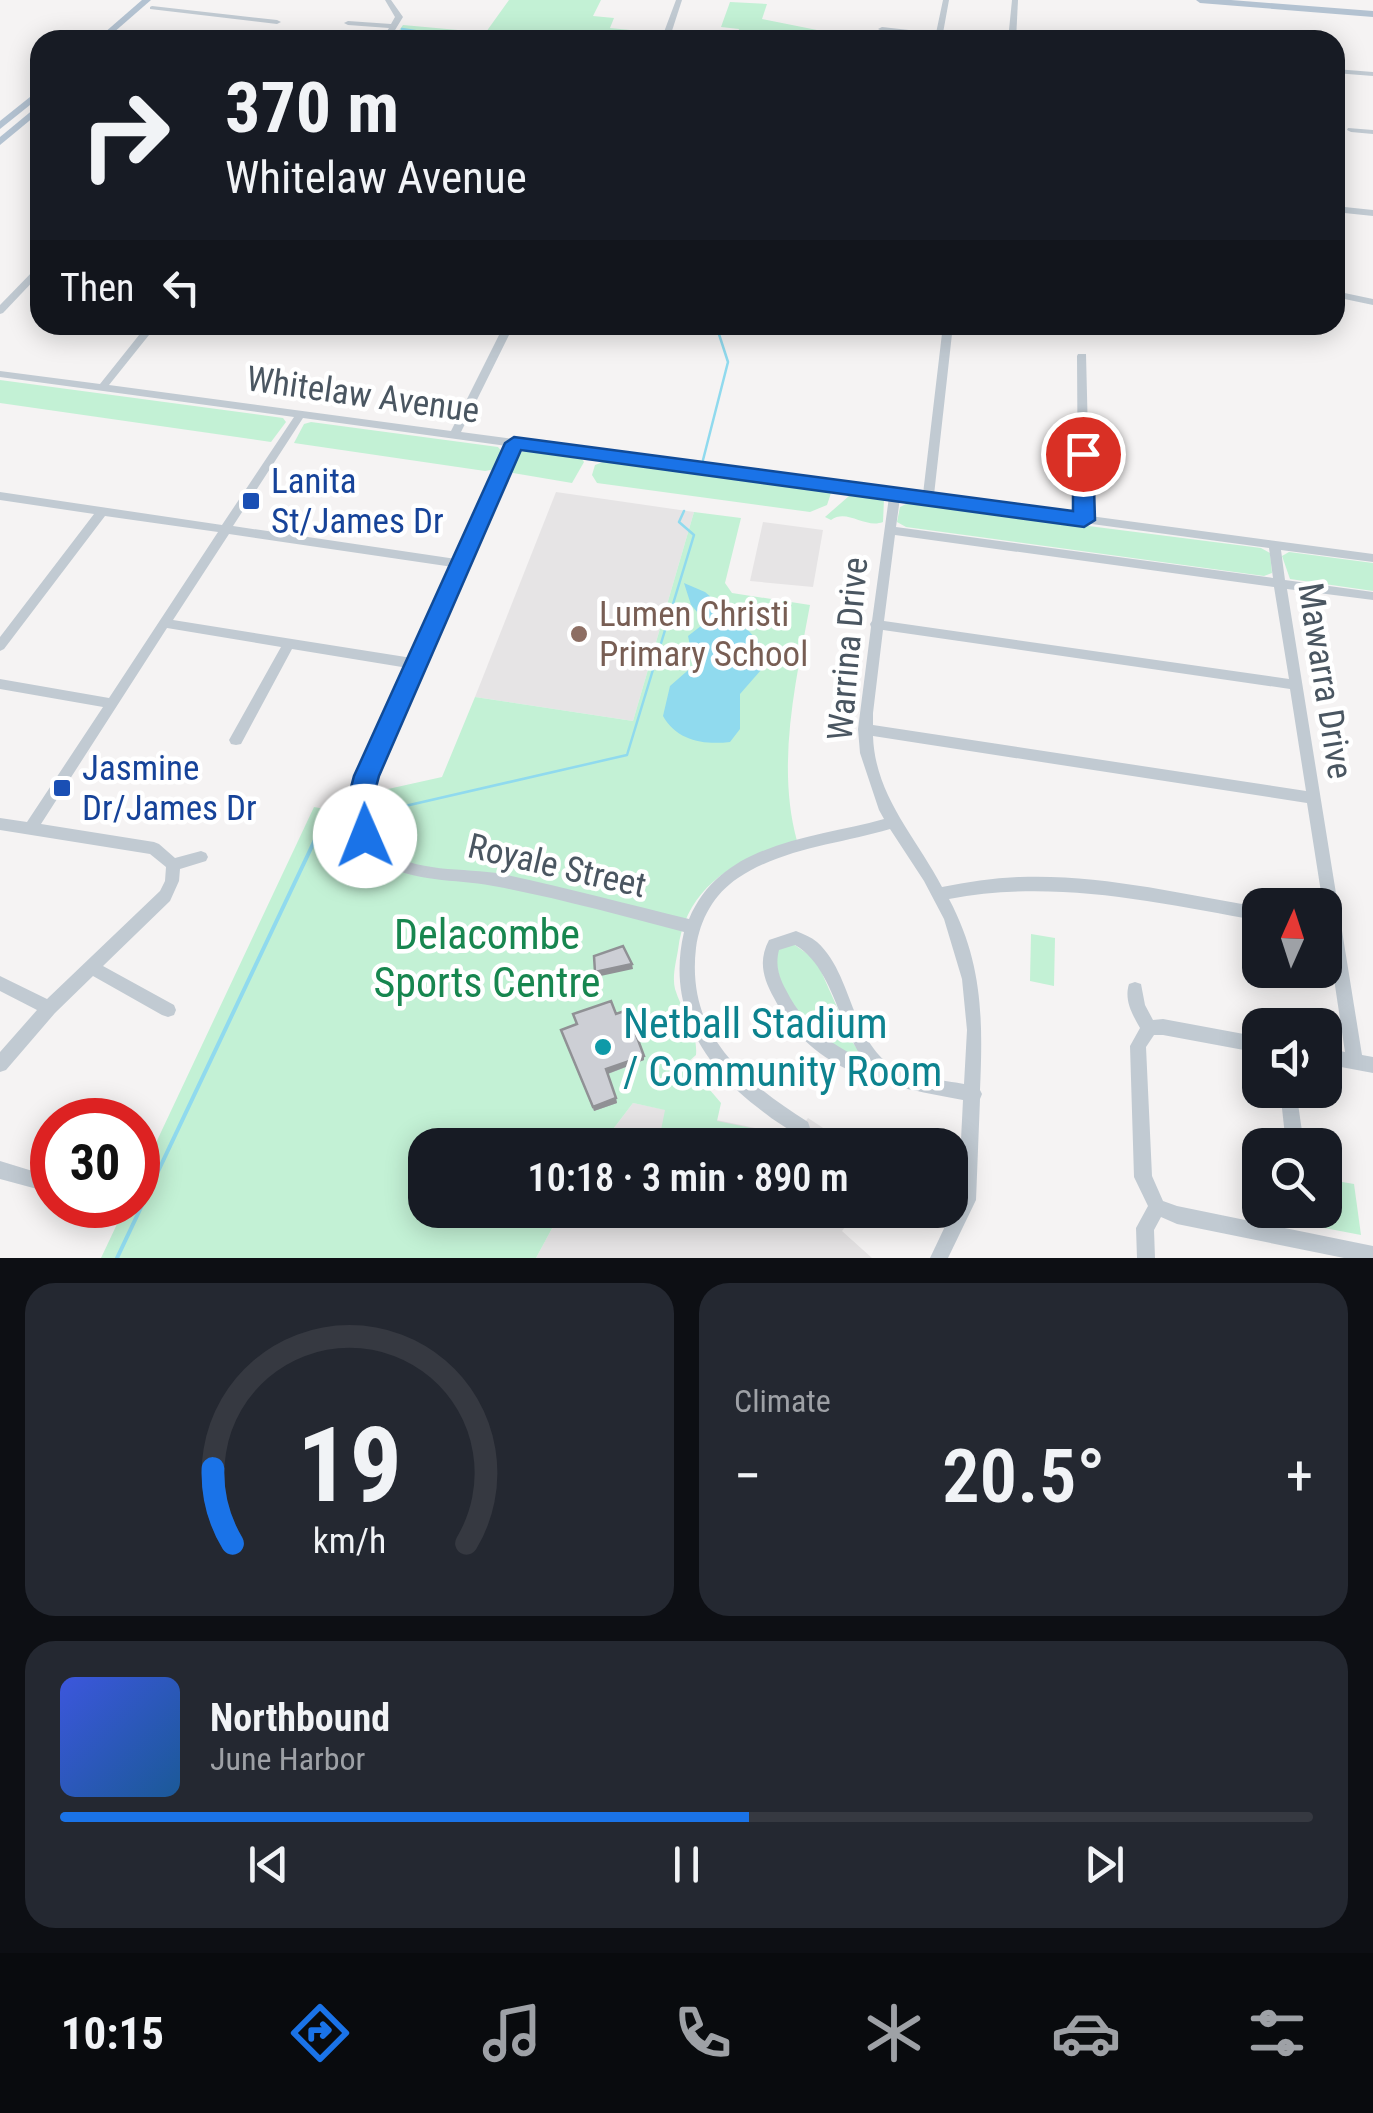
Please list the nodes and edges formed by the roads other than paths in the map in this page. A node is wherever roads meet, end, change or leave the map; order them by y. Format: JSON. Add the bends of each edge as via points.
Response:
{"nodes":[{"id":1,"x":162,"y":0,"type":"edge"},
{"id":2,"x":388,"y":0,"type":"edge"},
{"id":3,"x":679,"y":0,"type":"edge"},
{"id":4,"x":946,"y":0,"type":"edge"},
{"id":5,"x":1016,"y":0,"type":"edge"},
{"id":6,"x":1200,"y":0,"type":"edge"},
{"id":7,"x":1232,"y":0,"type":"edge"},
{"id":8,"x":146,"y":5,"type":"edge"},
{"id":9,"x":1373,"y":12,"type":"edge"},
{"id":10,"x":277,"y":22,"type":"dead end"},
{"id":11,"x":348,"y":24,"type":"dead end"},
{"id":12,"x":395,"y":26,"type":"junction"},
{"id":13,"x":113,"y":30,"type":"edge"},
{"id":14,"x":125,"y":30,"type":"edge"},
{"id":15,"x":392,"y":30,"type":"edge"},
{"id":16,"x":668,"y":30,"type":"edge"},
{"id":17,"x":940,"y":30,"type":"edge"},
{"id":18,"x":1013,"y":30,"type":"edge"},
{"id":19,"x":1345,"y":72,"type":"edge"},
{"id":20,"x":1373,"y":74,"type":"edge"},
{"id":21,"x":30,"y":100,"type":"edge"},
{"id":22,"x":30,"y":116,"type":"edge"},
{"id":23,"x":0,"y":126,"type":"edge"},
{"id":24,"x":1351,"y":130,"type":"dead end"},
{"id":25,"x":1373,"y":132,"type":"edge"},
{"id":26,"x":0,"y":142,"type":"edge"},
{"id":27,"x":1345,"y":211,"type":"edge"},
{"id":28,"x":1373,"y":213,"type":"edge"},
{"id":29,"x":30,"y":280,"type":"edge"},
{"id":30,"x":1345,"y":296,"type":"edge"},
{"id":31,"x":1373,"y":302,"type":"edge"},
{"id":32,"x":0,"y":311,"type":"edge"},
{"id":33,"x":144,"y":335,"type":"edge"},
{"id":34,"x":504,"y":335,"type":"edge"},
{"id":35,"x":947,"y":335,"type":"edge"},
{"id":36,"x":1082,"y":356,"type":"dead end"},
{"id":37,"x":0,"y":374,"type":"edge"},
{"id":38,"x":102,"y":388,"type":"junction"},
{"id":39,"x":300,"y":415,"type":"junction"},
{"id":40,"x":454,"y":435,"type":"junction"},
{"id":41,"x":514,"y":443,"type":"junction"},
{"id":42,"x":895,"y":494,"type":"junction"},
{"id":43,"x":0,"y":496,"type":"edge"},
{"id":44,"x":928,"y":498,"type":"junction"},
{"id":45,"x":102,"y":512,"type":"junction"},
{"id":46,"x":1084,"y":520,"type":"junction"},
{"id":47,"x":225,"y":530,"type":"junction"},
{"id":48,"x":890,"y":530,"type":"junction"},
{"id":49,"x":1274,"y":546,"type":"junction"},
{"id":50,"x":1373,"y":558,"type":"edge"},
{"id":51,"x":460,"y":564,"type":"junction"},
{"id":52,"x":1280,"y":584,"type":"junction"},
{"id":53,"x":1373,"y":596,"type":"edge"},
{"id":54,"x":163,"y":623,"type":"junction"},
{"id":55,"x":876,"y":624,"type":"junction"},
{"id":56,"x":289,"y":643,"type":"junction"},
{"id":57,"x":0,"y":646,"type":"edge"},
{"id":58,"x":416,"y":664,"type":"junction"},
{"id":59,"x":0,"y":684,"type":"edge"},
{"id":60,"x":1295,"y":685,"type":"junction"},
{"id":61,"x":110,"y":703,"type":"junction"},
{"id":62,"x":865,"y":730,"type":"junction"},
{"id":63,"x":236,"y":740,"type":"dead end"},
{"id":64,"x":1313,"y":798,"type":"junction"},
{"id":65,"x":893,"y":822,"type":"junction"},
{"id":66,"x":0,"y":824,"type":"edge"},
{"id":67,"x":32,"y":826,"type":"junction"},
{"id":68,"x":201,"y":857,"type":"dead end"},
{"id":69,"x":172,"y":865,"type":"junction"},
{"id":70,"x":1324,"y":888,"type":"edge"},
{"id":71,"x":940,"y":894,"type":"junction"},
{"id":72,"x":1242,"y":911,"type":"edge"},
{"id":73,"x":692,"y":928,"type":"junction"},
{"id":74,"x":91,"y":968,"type":"junction"},
{"id":75,"x":0,"y":983,"type":"edge"},
{"id":76,"x":1340,"y":988,"type":"edge"},
{"id":77,"x":1135,"y":989,"type":"dead end"},
{"id":78,"x":48,"y":1008,"type":"junction"},
{"id":79,"x":168,"y":1010,"type":"dead end"},
{"id":80,"x":1149,"y":1028,"type":"junction"},
{"id":81,"x":1242,"y":1042,"type":"edge"},
{"id":82,"x":1342,"y":1060,"type":"edge"},
{"id":83,"x":1354,"y":1062,"type":"junction"},
{"id":84,"x":0,"y":1064,"type":"edge"},
{"id":85,"x":1373,"y":1065,"type":"edge"},
{"id":86,"x":896,"y":1079,"type":"junction"},
{"id":87,"x":974,"y":1094,"type":"junction"},
{"id":88,"x":802,"y":1128,"type":"dead end"},
{"id":89,"x":0,"y":1170,"type":"edge"},
{"id":90,"x":30,"y":1179,"type":"edge"},
{"id":91,"x":1157,"y":1207,"type":"junction"},
{"id":92,"x":1337,"y":1253,"type":"edge"},
{"id":93,"x":1373,"y":1256,"type":"edge"},
{"id":94,"x":940,"y":1258,"type":"edge"},
{"id":95,"x":1146,"y":1258,"type":"edge"}],
"edges":[{"from":1,"to":8,"type":"main road"},
{"from":2,"to":12,"type":"street","via":[[398,16]]},
{"from":3,"to":16,"type":"street"},
{"from":4,"to":17,"type":"street"},
{"from":5,"to":18,"type":"street"},
{"from":6,"to":9,"type":"main road"},
{"from":7,"to":9,"type":"main road"},
{"from":8,"to":10,"type":"street"},
{"from":8,"to":13,"type":"main road"},
{"from":8,"to":14,"type":"main road"},
{"from":11,"to":12,"type":"street"},
{"from":12,"to":15,"type":"street"},
{"from":19,"to":20,"type":"street"},
{"from":21,"to":23,"type":"main road"},
{"from":22,"to":26,"type":"main road"},
{"from":24,"to":25,"type":"street"},
{"from":27,"to":28,"type":"street"},
{"from":29,"to":32,"type":"street"},
{"from":30,"to":31,"type":"street"},
{"from":33,"to":38,"type":"street"},
{"from":34,"to":40,"type":"street"},
{"from":35,"to":44,"type":"street"},
{"from":36,"to":46,"type":"street"},
{"from":37,"to":38,"type":"street","name":"Whitelaw Avenue"},
{"from":38,"to":39,"type":"street","name":"Whitelaw Avenue"},
{"from":39,"to":40,"type":"street","name":"Whitelaw Avenue"},
{"from":39,"to":47,"type":"street"},
{"from":40,"to":41,"type":"street","name":"Whitelaw Avenue"},
{"from":41,"to":42,"type":"street","name":"Whitelaw Avenue"},
{"from":41,"to":51,"type":"street","name":"Royale Street"},
{"from":42,"to":44,"type":"street","name":"Whitelaw Avenue"},
{"from":42,"to":48,"type":"street","name":"Warrina Drive"},
{"from":43,"to":45,"type":"street"},
{"from":44,"to":46,"type":"street","name":"Whitelaw Avenue"},
{"from":45,"to":47,"type":"street"},
{"from":45,"to":57,"type":"street"},
{"from":46,"to":49,"type":"street","name":"Whitelaw Avenue"},
{"from":47,"to":51,"type":"street"},
{"from":47,"to":54,"type":"street"},
{"from":48,"to":52,"type":"street"},
{"from":48,"to":55,"type":"street","name":"Warrina Drive"},
{"from":49,"to":50,"type":"street","name":"Whitelaw Avenue"},
{"from":49,"to":52,"type":"street","name":"Mawarra Drive"},
{"from":51,"to":58,"type":"street","name":"Royale Street"},
{"from":52,"to":53,"type":"street"},
{"from":52,"to":60,"type":"street","name":"Mawarra Drive"},
{"from":54,"to":56,"type":"street"},
{"from":54,"to":61,"type":"street"},
{"from":55,"to":60,"type":"street"},
{"from":55,"to":62,"type":"street","name":"Warrina Drive"},
{"from":56,"to":58,"type":"street"},
{"from":56,"to":63,"type":"street"},
{"from":58,"to":73,"type":"street","name":"Royale Street","via":[[358,806],[375,849],[406,866],[496,879]]},
{"from":59,"to":61,"type":"street"},
{"from":60,"to":64,"type":"street","name":"Mawarra Drive"},
{"from":61,"to":67,"type":"street"},
{"from":62,"to":64,"type":"street"},
{"from":62,"to":65,"type":"street","name":"Warrina Drive","via":[[871,774]]},
{"from":64,"to":70,"type":"street","name":"Mawarra Drive"},
{"from":65,"to":71,"type":"street","name":"Warrina Drive"},
{"from":65,"to":73,"type":"street","via":[[742,868],[712,891]]},
{"from":66,"to":67,"type":"street"},
{"from":67,"to":69,"type":"street","via":[[154,848]]},
{"from":68,"to":69,"type":"street"},
{"from":69,"to":74,"type":"street","via":[[165,896]]},
{"from":71,"to":72,"type":"street","via":[[991,883],[1058,882]]},
{"from":71,"to":87,"type":"street","name":"Warrina Drive","via":[[970,979]]},
{"from":73,"to":88,"type":"street","via":[[686,982],[708,1046],[748,1092]]},
{"from":74,"to":78,"type":"street"},
{"from":74,"to":79,"type":"street"},
{"from":75,"to":78,"type":"street"},
{"from":76,"to":83,"type":"street","name":"Mawarra Drive"},
{"from":77,"to":80,"type":"street"},
{"from":78,"to":84,"type":"street"},
{"from":80,"to":81,"type":"street"},
{"from":80,"to":91,"type":"street","via":[[1138,1045],[1143,1177]]},
{"from":82,"to":83,"type":"street"},
{"from":83,"to":85,"type":"street"},
{"from":86,"to":86,"type":"street","via":[[836,1058],[790,1012],[769,966],[775,944],[794,938],[815,949],[860,1046]]},
{"from":86,"to":87,"type":"street"},
{"from":87,"to":94,"type":"street","name":"Warrina Drive","via":[[967,1200]]},
{"from":89,"to":90,"type":"street"},
{"from":91,"to":92,"type":"street"},
{"from":91,"to":95,"type":"street","via":[[1145,1228]]},
{"from":92,"to":93,"type":"street"}]}
